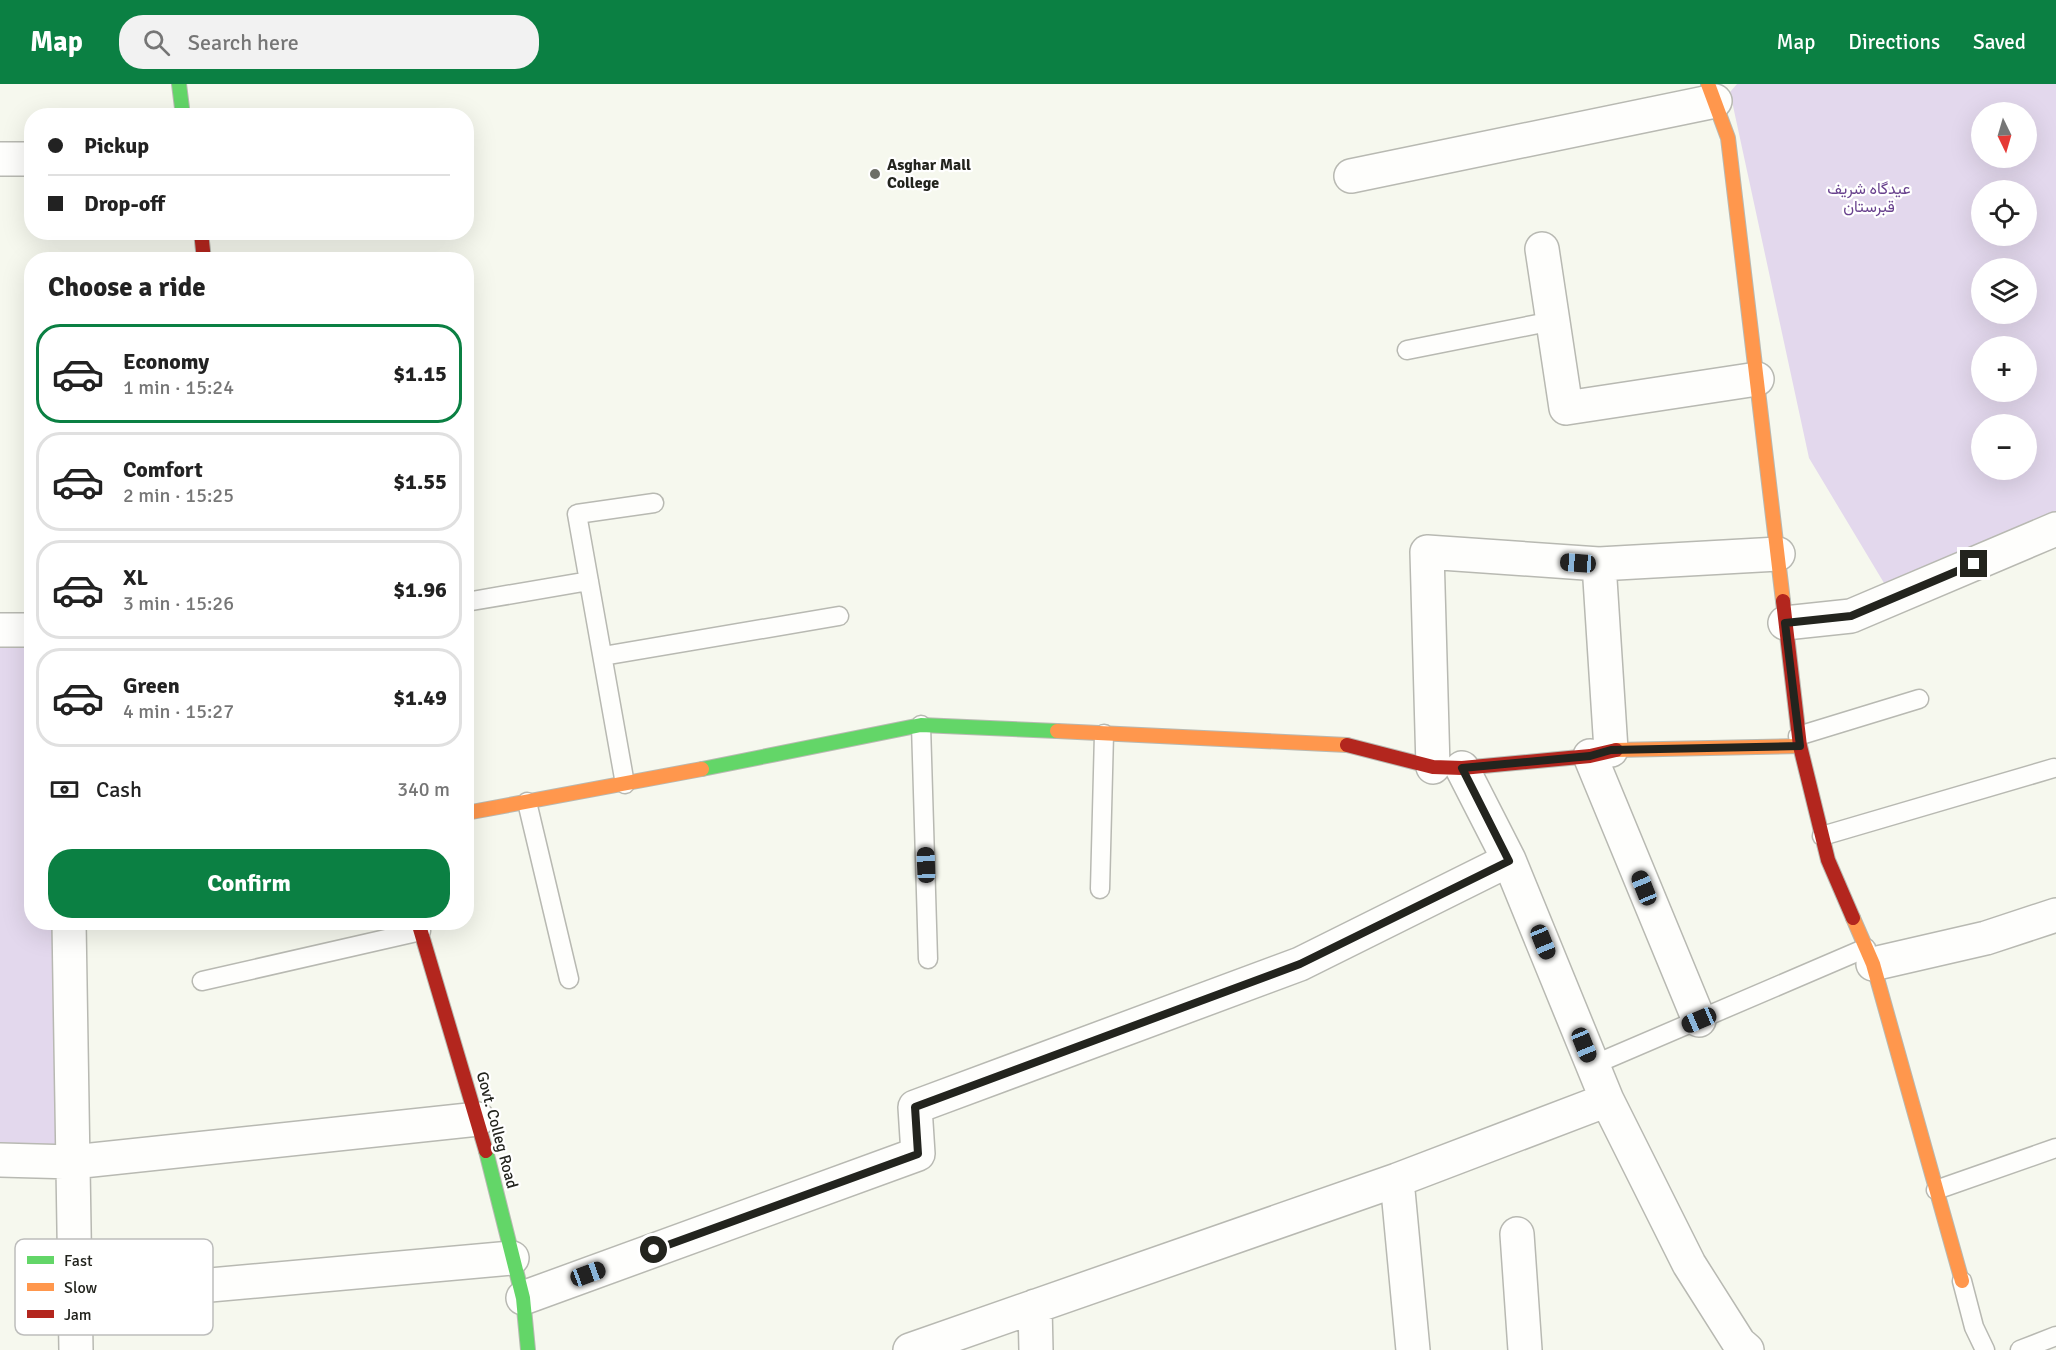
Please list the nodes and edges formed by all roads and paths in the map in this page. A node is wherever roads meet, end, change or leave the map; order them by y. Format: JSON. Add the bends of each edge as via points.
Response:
{"nodes":[{"id":1,"x":179,"y":84,"type":"edge"},
{"id":2,"x":1711,"y":93,"type":"edge"},
{"id":3,"x":182,"y":108,"type":"edge"},
{"id":4,"x":0,"y":159,"type":"edge"},
{"id":5,"x":24,"y":159,"type":"edge"},
{"id":6,"x":1351,"y":176,"type":"dead end"},
{"id":7,"x":1542,"y":249,"type":"dead end"},
{"id":8,"x":1553,"y":321,"type":"junction"},
{"id":9,"x":1407,"y":351,"type":"dead end"},
{"id":10,"x":1757,"y":379,"type":"junction"},
{"id":11,"x":654,"y":503,"type":"dead end"},
{"id":12,"x":2056,"y":529,"type":"edge"},
{"id":13,"x":1778,"y":554,"type":"junction"},
{"id":14,"x":1599,"y":564,"type":"junction"},
{"id":15,"x":590,"y":581,"type":"junction"},
{"id":16,"x":474,"y":601,"type":"edge"},
{"id":17,"x":839,"y":616,"type":"dead end"},
{"id":18,"x":1785,"y":623,"type":"junction"},
{"id":19,"x":0,"y":630,"type":"edge"},
{"id":20,"x":24,"y":630,"type":"edge"},
{"id":21,"x":603,"y":656,"type":"junction"},
{"id":22,"x":1919,"y":699,"type":"dead end"},
{"id":23,"x":921,"y":725,"type":"junction"},
{"id":24,"x":1104,"y":734,"type":"junction"},
{"id":25,"x":1799,"y":741,"type":"junction"},
{"id":26,"x":1600,"y":753,"type":"junction"},
{"id":27,"x":1448,"y":767,"type":"junction"},
{"id":28,"x":2054,"y":768,"type":"dead end"},
{"id":29,"x":625,"y":784,"type":"junction"},
{"id":30,"x":527,"y":802,"type":"junction"},
{"id":31,"x":474,"y":812,"type":"edge"},
{"id":32,"x":1822,"y":836,"type":"junction"},
{"id":33,"x":1509,"y":861,"type":"junction"},
{"id":34,"x":1100,"y":890,"type":"dead end"},
{"id":35,"x":2056,"y":915,"type":"edge"},
{"id":36,"x":69,"y":930,"type":"edge"},
{"id":37,"x":408,"y":930,"type":"edge"},
{"id":38,"x":421,"y":930,"type":"edge"},
{"id":39,"x":1869,"y":956,"type":"junction"},
{"id":40,"x":928,"y":959,"type":"dead end"},
{"id":41,"x":569,"y":979,"type":"dead end"},
{"id":42,"x":202,"y":981,"type":"dead end"},
{"id":43,"x":1699,"y":1020,"type":"junction"},
{"id":44,"x":1593,"y":1065,"type":"junction"},
{"id":45,"x":1607,"y":1100,"type":"junction"},
{"id":46,"x":478,"y":1119,"type":"junction"},
{"id":47,"x":2056,"y":1148,"type":"edge"},
{"id":48,"x":0,"y":1160,"type":"edge"},
{"id":49,"x":73,"y":1162,"type":"junction"},
{"id":50,"x":1397,"y":1180,"type":"junction"},
{"id":51,"x":1936,"y":1190,"type":"junction"},
{"id":52,"x":1517,"y":1234,"type":"dead end"},
{"id":53,"x":74,"y":1239,"type":"edge"},
{"id":54,"x":512,"y":1258,"type":"junction"},
{"id":55,"x":1962,"y":1281,"type":"joint"},
{"id":56,"x":213,"y":1285,"type":"edge"},
{"id":57,"x":523,"y":1298,"type":"junction"},
{"id":58,"x":1035,"y":1306,"type":"junction"},
{"id":59,"x":76,"y":1335,"type":"edge"},
{"id":60,"x":2056,"y":1336,"type":"edge"},
{"id":61,"x":76,"y":1350,"type":"edge"},
{"id":62,"x":528,"y":1350,"type":"edge"},
{"id":63,"x":910,"y":1350,"type":"edge"},
{"id":64,"x":1036,"y":1350,"type":"edge"},
{"id":65,"x":1413,"y":1350,"type":"edge"},
{"id":66,"x":1525,"y":1350,"type":"edge"},
{"id":67,"x":1747,"y":1350,"type":"edge"},
{"id":68,"x":1985,"y":1350,"type":"edge"},
{"id":69,"x":2020,"y":1350,"type":"edge"}],
"edges":[{"from":1,"to":3,"type":"street"},
{"from":2,"to":6,"type":"street"},
{"from":2,"to":10,"type":"street","via":[[1728,138]]},
{"from":4,"to":5,"type":"street"},
{"from":7,"to":8,"type":"street"},
{"from":8,"to":9,"type":"lane"},
{"from":8,"to":10,"type":"street","via":[[1566,408]]},
{"from":10,"to":13,"type":"street"},
{"from":11,"to":15,"type":"lane","via":[[578,514]]},
{"from":12,"to":18,"type":"street","via":[[1851,616]]},
{"from":13,"to":14,"type":"street"},
{"from":13,"to":18,"type":"street"},
{"from":14,"to":26,"type":"street"},
{"from":14,"to":27,"type":"street","via":[[1427,552]]},
{"from":15,"to":16,"type":"lane"},
{"from":15,"to":21,"type":"lane"},
{"from":17,"to":21,"type":"lane"},
{"from":18,"to":25,"type":"street"},
{"from":19,"to":20,"type":"street"},
{"from":21,"to":29,"type":"lane"},
{"from":22,"to":25,"type":"lane"},
{"from":23,"to":24,"type":"street"},
{"from":23,"to":29,"type":"street"},
{"from":23,"to":40,"type":"lane"},
{"from":24,"to":27,"type":"street","via":[[1348,745]]},
{"from":24,"to":34,"type":"lane"},
{"from":25,"to":26,"type":"street"},
{"from":25,"to":32,"type":"street"},
{"from":26,"to":27,"type":"street"},
{"from":26,"to":43,"type":"street"},
{"from":27,"to":33,"type":"street"},
{"from":28,"to":32,"type":"lane"},
{"from":29,"to":30,"type":"street"},
{"from":30,"to":31,"type":"street"},
{"from":30,"to":41,"type":"lane"},
{"from":32,"to":39,"type":"street","via":[[1828,860]]},
{"from":33,"to":44,"type":"street"},
{"from":33,"to":57,"type":"street","via":[[1300,964],[915,1107],[918,1154]]},
{"from":35,"to":39,"type":"street","via":[[1986,938]]},
{"from":36,"to":49,"type":"street"},
{"from":37,"to":42,"type":"lane"},
{"from":38,"to":46,"type":"street","name":"Govt. Colleg Road"},
{"from":39,"to":43,"type":"lane"},
{"from":39,"to":51,"type":"street"},
{"from":43,"to":44,"type":"lane"},
{"from":44,"to":45,"type":"street"},
{"from":45,"to":50,"type":"street"},
{"from":45,"to":67,"type":"street","via":[[1689,1264]]},
{"from":46,"to":49,"type":"street"},
{"from":46,"to":54,"type":"street","name":"Govt. Colleg Road"},
{"from":47,"to":51,"type":"lane"},
{"from":48,"to":49,"type":"street"},
{"from":49,"to":53,"type":"street"},
{"from":50,"to":58,"type":"street"},
{"from":50,"to":65,"type":"street"},
{"from":51,"to":55,"type":"street"},
{"from":52,"to":66,"type":"street"},
{"from":54,"to":56,"type":"street"},
{"from":54,"to":57,"type":"street","name":"Govt. Colleg Road"},
{"from":55,"to":68,"type":"lane","via":[[1974,1327]]},
{"from":57,"to":62,"type":"street","name":"Govt. Colleg Road"},
{"from":58,"to":63,"type":"street"},
{"from":58,"to":64,"type":"street"},
{"from":59,"to":61,"type":"street"},
{"from":60,"to":69,"type":"lane"}]}
